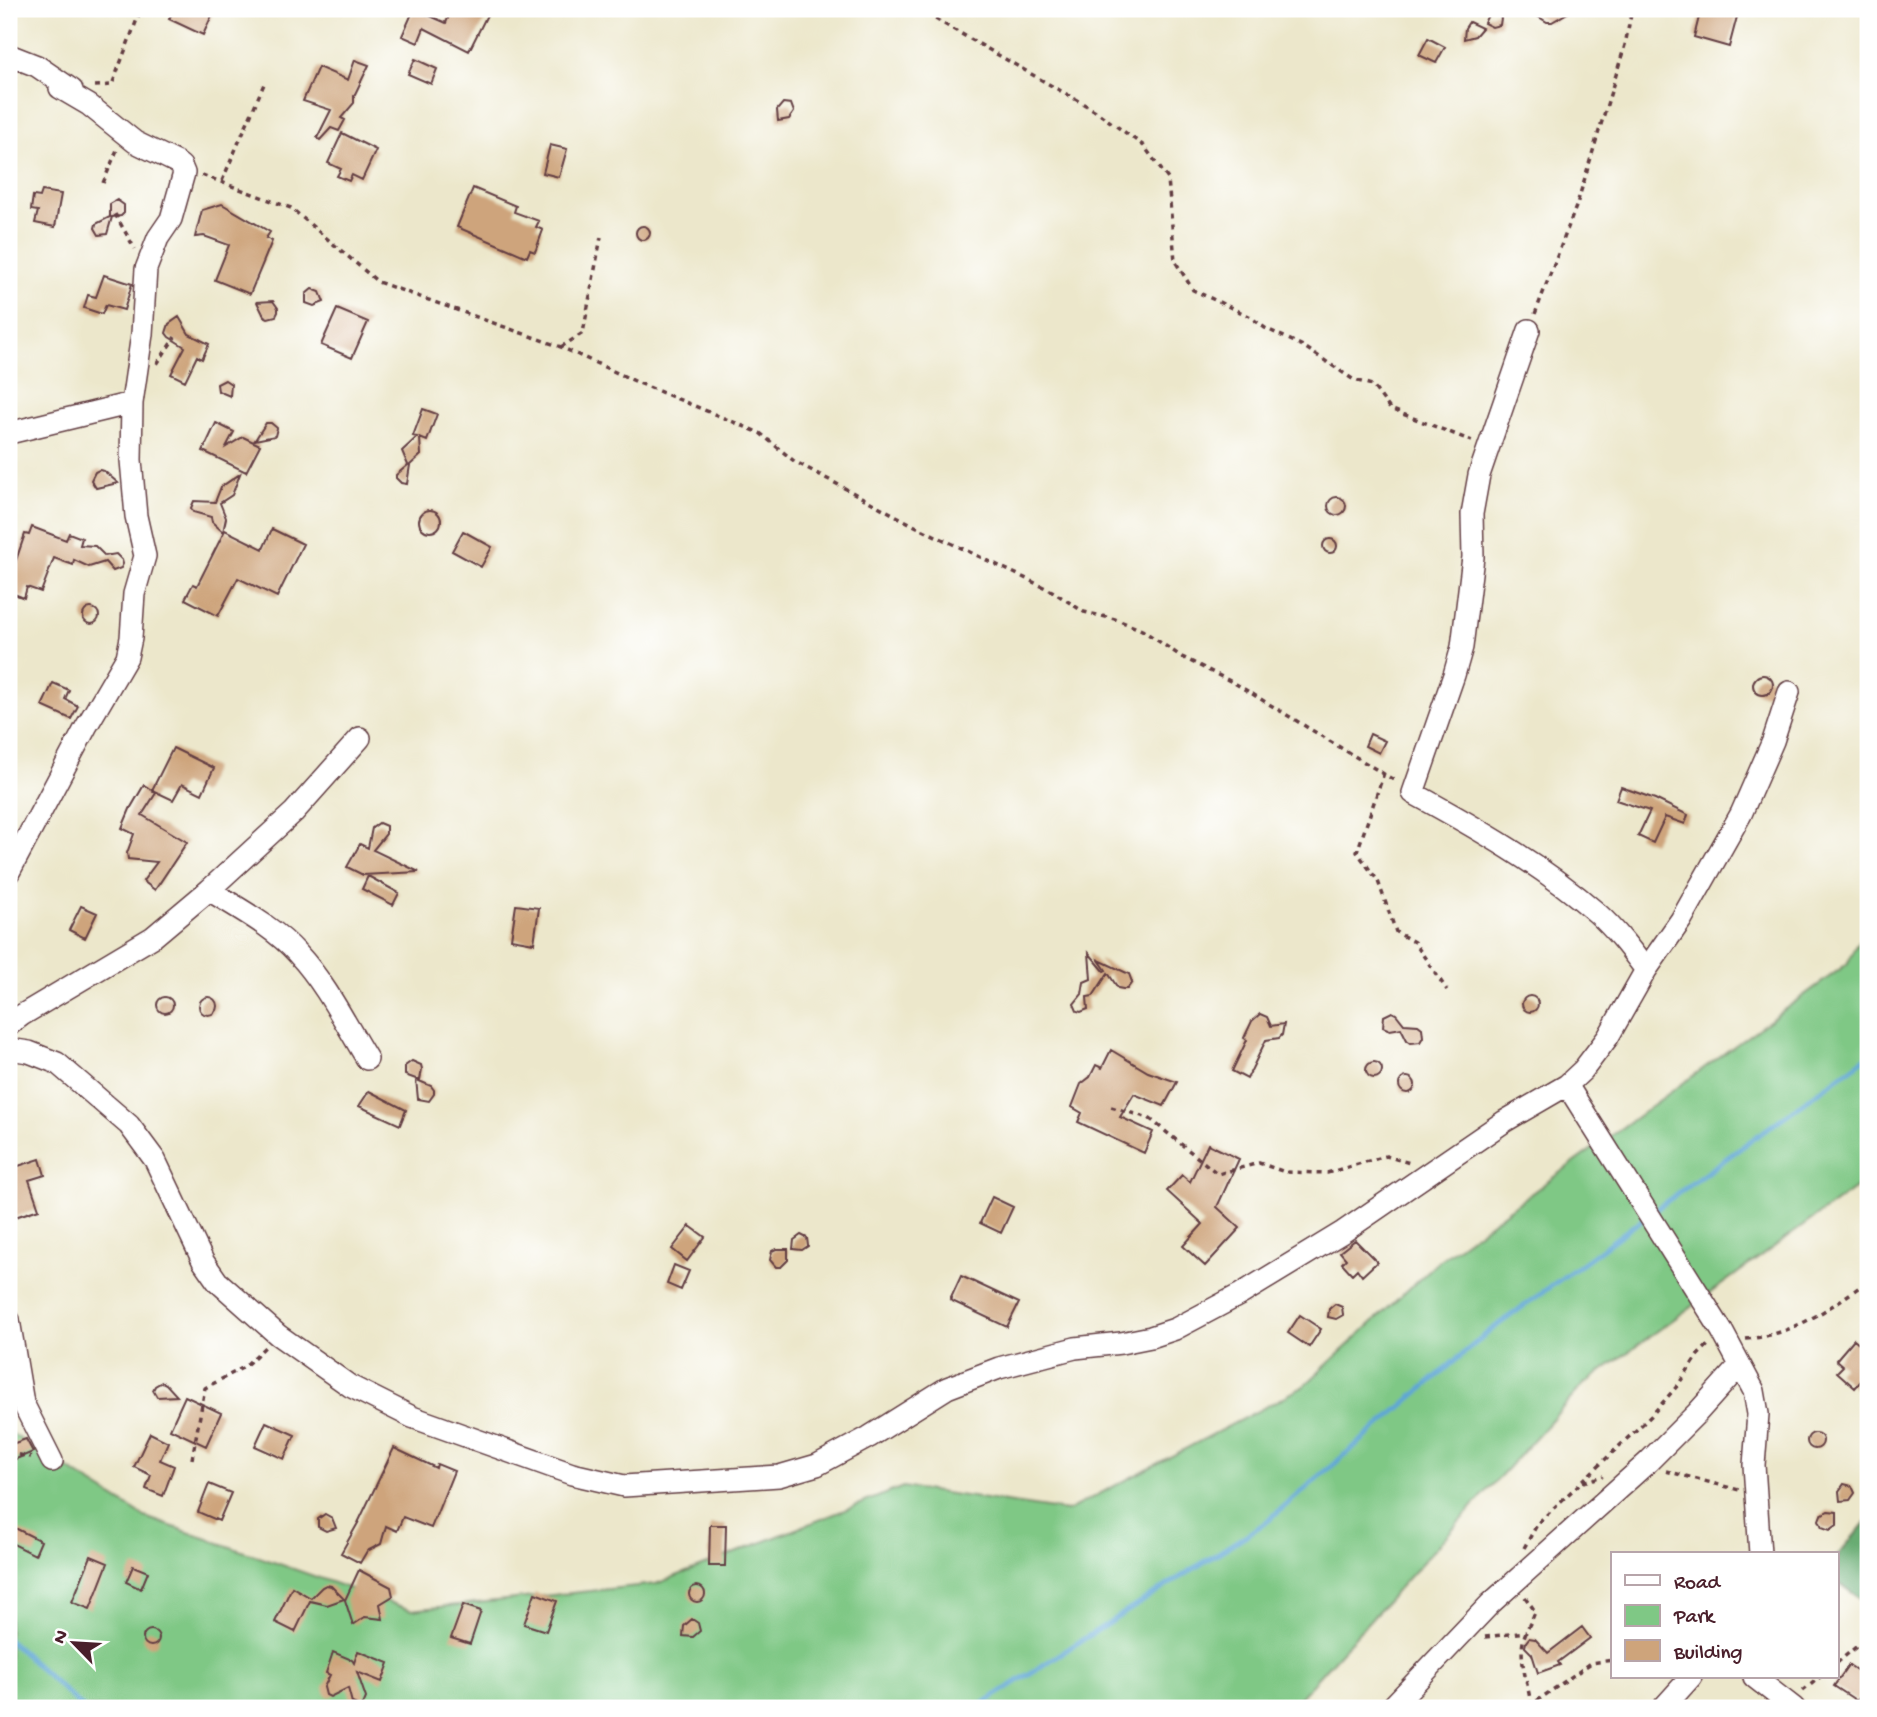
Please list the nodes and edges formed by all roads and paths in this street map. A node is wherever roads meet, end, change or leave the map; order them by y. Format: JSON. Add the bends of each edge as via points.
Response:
{"nodes":[{"id":1,"x":141,"y":9,"type":"edge"},
{"id":2,"x":918,"y":9,"type":"edge"},
{"id":3,"x":1632,"y":9,"type":"edge"},
{"id":4,"x":9,"y":55,"type":"edge"},
{"id":5,"x":264,"y":84,"type":"dead end"},
{"id":6,"x":60,"y":89,"type":"junction"},
{"id":7,"x":124,"y":132,"type":"junction"},
{"id":8,"x":183,"y":169,"type":"junction"},
{"id":9,"x":222,"y":181,"type":"junction"},
{"id":10,"x":103,"y":183,"type":"dead end"},
{"id":11,"x":115,"y":214,"type":"dead end"},
{"id":12,"x":601,"y":237,"type":"dead end"},
{"id":13,"x":146,"y":269,"type":"junction"},
{"id":14,"x":1529,"y":330,"type":"joint"},
{"id":15,"x":561,"y":347,"type":"junction"},
{"id":16,"x":132,"y":403,"type":"junction"},
{"id":17,"x":9,"y":433,"type":"edge"},
{"id":18,"x":1487,"y":448,"type":"junction"},
{"id":19,"x":1789,"y":692,"type":"dead end"},
{"id":20,"x":360,"y":738,"type":"dead end"},
{"id":21,"x":1384,"y":773,"type":"junction"},
{"id":22,"x":1413,"y":793,"type":"junction"},
{"id":23,"x":9,"y":872,"type":"edge"},
{"id":24,"x":209,"y":890,"type":"junction"},
{"id":25,"x":1646,"y":970,"type":"junction"},
{"id":26,"x":1447,"y":990,"type":"dead end"},
{"id":27,"x":11,"y":1019,"type":"edge"},
{"id":28,"x":9,"y":1049,"type":"edge"},
{"id":29,"x":367,"y":1059,"type":"dead end"},
{"id":30,"x":1567,"y":1085,"type":"junction"},
{"id":31,"x":1111,"y":1107,"type":"dead end"},
{"id":32,"x":1432,"y":1171,"type":"junction"},
{"id":33,"x":1868,"y":1281,"type":"edge"},
{"id":34,"x":9,"y":1320,"type":"edge"},
{"id":35,"x":278,"y":1335,"type":"junction"},
{"id":36,"x":1739,"y":1339,"type":"dead end"},
{"id":37,"x":1740,"y":1365,"type":"junction"},
{"id":38,"x":192,"y":1459,"type":"dead end"},
{"id":39,"x":52,"y":1461,"type":"dead end"},
{"id":40,"x":1648,"y":1462,"type":"junction"},
{"id":41,"x":1608,"y":1474,"type":"dead end"},
{"id":42,"x":1581,"y":1482,"type":"dead end"},
{"id":43,"x":1755,"y":1493,"type":"junction"},
{"id":44,"x":1760,"y":1552,"type":"edge"},
{"id":45,"x":1868,"y":1641,"type":"edge"},
{"id":46,"x":1611,"y":1660,"type":"edge"},
{"id":47,"x":1839,"y":1661,"type":"edge"},
{"id":48,"x":1690,"y":1678,"type":"edge"},
{"id":49,"x":1755,"y":1678,"type":"edge"},
{"id":50,"x":1391,"y":1708,"type":"edge"},
{"id":51,"x":1531,"y":1708,"type":"edge"},
{"id":52,"x":1663,"y":1708,"type":"edge"},
{"id":53,"x":1794,"y":1708,"type":"edge"}],
"edges":[{"from":1,"to":6,"type":"path","via":[[112,85]]},
{"from":2,"to":18,"type":"path","via":[[1094,110],[1144,146],[1168,179],[1175,261],[1193,290],[1303,346],[1354,380],[1372,385],[1390,409]]},
{"from":3,"to":14,"type":"path","via":[[1577,204]]},
{"from":4,"to":6,"type":"street","via":[[37,66],[72,90]]},
{"from":5,"to":9,"type":"path"},
{"from":6,"to":7,"type":"street"},
{"from":7,"to":8,"type":"street"},
{"from":7,"to":10,"type":"path"},
{"from":8,"to":9,"type":"path"},
{"from":8,"to":13,"type":"street","via":[[176,206]]},
{"from":9,"to":15,"type":"path","via":[[291,208],[378,282]]},
{"from":11,"to":13,"type":"path"},
{"from":12,"to":15,"type":"path","via":[[583,332]]},
{"from":13,"to":16,"type":"street"},
{"from":14,"to":18,"type":"street"},
{"from":15,"to":21,"type":"path","via":[[760,433],[794,461],[917,527],[1052,591],[1084,612],[1142,630]]},
{"from":16,"to":17,"type":"street"},
{"from":16,"to":23,"type":"street","via":[[131,460],[145,556],[134,594],[127,657]]},
{"from":18,"to":22,"type":"street","via":[[1472,514],[1462,647]]},
{"from":19,"to":25,"type":"street","via":[[1741,814],[1681,920]]},
{"from":20,"to":24,"type":"street","via":[[294,812]]},
{"from":21,"to":22,"type":"path"},
{"from":21,"to":26,"type":"path","via":[[1357,852],[1378,881],[1396,932],[1414,942]]},
{"from":22,"to":25,"type":"street","via":[[1497,840],[1567,889],[1599,915]]},
{"from":24,"to":27,"type":"street","via":[[153,937]]},
{"from":24,"to":29,"type":"street","via":[[267,927],[298,954]]},
{"from":25,"to":30,"type":"street","via":[[1608,1037]]},
{"from":28,"to":35,"type":"street","via":[[57,1063],[129,1125],[155,1160],[202,1261],[217,1281]]},
{"from":30,"to":32,"type":"street"},
{"from":30,"to":37,"type":"street"},
{"from":31,"to":32,"type":"path","via":[[1149,1118],[1218,1174],[1259,1163],[1285,1171],[1326,1173],[1386,1156]]},
{"from":32,"to":35,"type":"street","via":[[1332,1239],[1175,1329],[999,1368],[947,1388],[817,1465],[779,1476],[624,1486],[572,1474],[412,1417],[350,1387]]},
{"from":33,"to":36,"type":"path","via":[[1820,1315],[1769,1337]]},
{"from":34,"to":39,"type":"street","via":[[23,1403]]},
{"from":35,"to":38,"type":"path","via":[[243,1367],[205,1388]]},
{"from":37,"to":40,"type":"street"},
{"from":37,"to":43,"type":"street","via":[[1754,1391],[1758,1414]]},
{"from":40,"to":43,"type":"path","via":[[1681,1476]]},
{"from":40,"to":50,"type":"street","via":[[1490,1604]]},
{"from":41,"to":42,"type":"path"},
{"from":43,"to":44,"type":"street"},
{"from":45,"to":47,"type":"path"},
{"from":46,"to":51,"type":"path","via":[[1591,1663]]},
{"from":48,"to":52,"type":"street"},
{"from":49,"to":53,"type":"street"}]}
